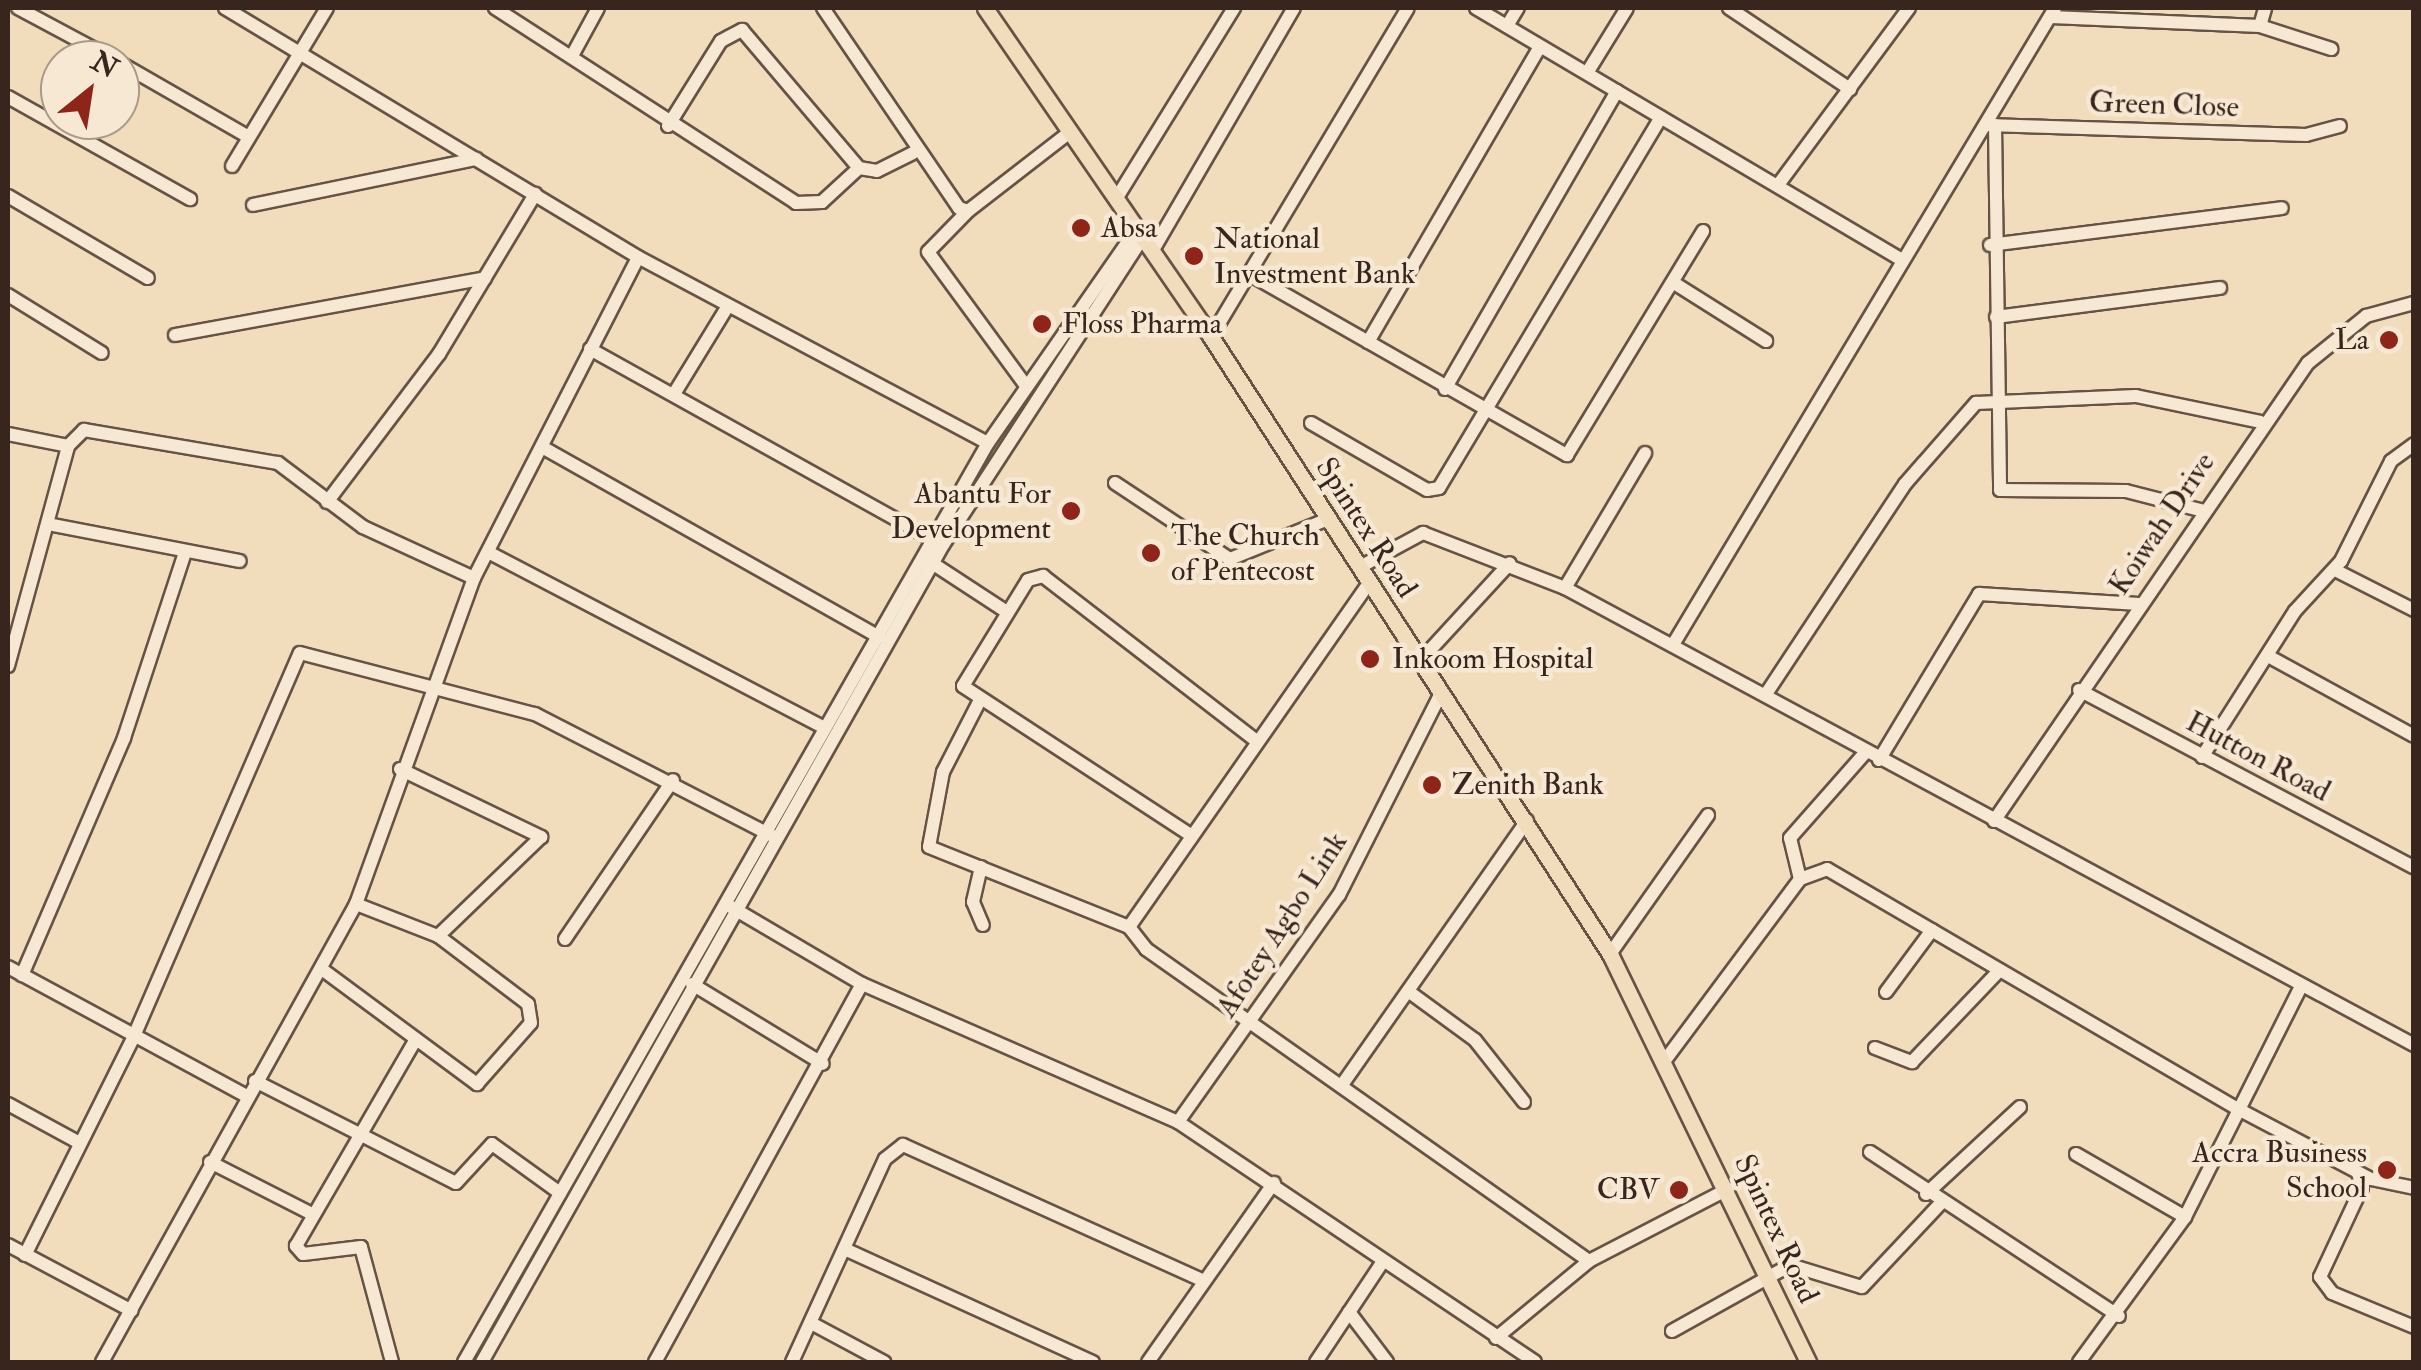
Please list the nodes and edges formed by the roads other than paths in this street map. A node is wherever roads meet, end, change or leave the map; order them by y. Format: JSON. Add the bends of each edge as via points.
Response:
{"nodes":[{"id":1,"x":18,"y":8,"type":"edge"},
{"id":2,"x":225,"y":8,"type":"edge"},
{"id":3,"x":328,"y":8,"type":"edge"},
{"id":4,"x":494,"y":8,"type":"edge"},
{"id":5,"x":598,"y":8,"type":"edge"},
{"id":6,"x":823,"y":8,"type":"edge"},
{"id":7,"x":985,"y":8,"type":"edge"},
{"id":8,"x":1234,"y":8,"type":"edge"},
{"id":9,"x":1294,"y":8,"type":"edge"},
{"id":10,"x":1408,"y":8,"type":"edge"},
{"id":11,"x":1476,"y":8,"type":"edge"},
{"id":12,"x":1518,"y":8,"type":"edge"},
{"id":13,"x":1626,"y":8,"type":"edge"},
{"id":14,"x":1729,"y":8,"type":"edge"},
{"id":15,"x":1909,"y":8,"type":"edge"},
{"id":16,"x":2265,"y":8,"type":"edge"},
{"id":17,"x":2053,"y":12,"type":"edge"},
{"id":18,"x":1507,"y":26,"type":"junction"},
{"id":19,"x":2260,"y":26,"type":"junction"},
{"id":20,"x":77,"y":40,"type":"edge"},
{"id":21,"x":1540,"y":46,"type":"junction"},
{"id":22,"x":2331,"y":49,"type":"dead end"},
{"id":23,"x":300,"y":51,"type":"junction"},
{"id":24,"x":573,"y":54,"type":"junction"},
{"id":25,"x":1587,"y":73,"type":"junction"},
{"id":26,"x":140,"y":75,"type":"edge"},
{"id":27,"x":1850,"y":89,"type":"junction"},
{"id":28,"x":1618,"y":91,"type":"junction"},
{"id":29,"x":8,"y":98,"type":"edge"},
{"id":30,"x":1661,"y":117,"type":"junction"},
{"id":31,"x":1989,"y":125,"type":"junction"},
{"id":32,"x":668,"y":126,"type":"junction"},
{"id":33,"x":2340,"y":126,"type":"dead end"},
{"id":34,"x":1070,"y":132,"type":"junction"},
{"id":35,"x":247,"y":136,"type":"junction"},
{"id":36,"x":914,"y":153,"type":"junction"},
{"id":37,"x":476,"y":159,"type":"junction"},
{"id":38,"x":232,"y":166,"type":"dead end"},
{"id":39,"x":859,"y":168,"type":"junction"},
{"id":40,"x":1778,"y":185,"type":"junction"},
{"id":41,"x":535,"y":194,"type":"junction"},
{"id":42,"x":8,"y":196,"type":"edge"},
{"id":43,"x":190,"y":199,"type":"dead end"},
{"id":44,"x":1116,"y":199,"type":"junction"},
{"id":45,"x":253,"y":205,"type":"dead end"},
{"id":46,"x":2282,"y":208,"type":"dead end"},
{"id":47,"x":968,"y":211,"type":"junction"},
{"id":48,"x":1703,"y":231,"type":"dead end"},
{"id":49,"x":1144,"y":238,"type":"junction"},
{"id":50,"x":1990,"y":245,"type":"junction"},
{"id":51,"x":638,"y":258,"type":"junction"},
{"id":52,"x":1902,"y":260,"type":"junction"},
{"id":53,"x":1251,"y":275,"type":"junction"},
{"id":54,"x":148,"y":278,"type":"dead end"},
{"id":55,"x":485,"y":278,"type":"junction"},
{"id":56,"x":1674,"y":282,"type":"junction"},
{"id":57,"x":2220,"y":288,"type":"dead end"},
{"id":58,"x":8,"y":295,"type":"edge"},
{"id":59,"x":2414,"y":303,"type":"edge"},
{"id":60,"x":728,"y":306,"type":"junction"},
{"id":61,"x":1996,"y":318,"type":"junction"},
{"id":62,"x":175,"y":335,"type":"dead end"},
{"id":63,"x":1211,"y":337,"type":"junction"},
{"id":64,"x":1766,"y":341,"type":"dead end"},
{"id":65,"x":1368,"y":342,"type":"junction"},
{"id":66,"x":590,"y":349,"type":"junction"},
{"id":67,"x":102,"y":353,"type":"dead end"},
{"id":68,"x":1026,"y":386,"type":"junction"},
{"id":69,"x":1445,"y":389,"type":"junction"},
{"id":70,"x":674,"y":394,"type":"junction"},
{"id":71,"x":1997,"y":401,"type":"junction"},
{"id":72,"x":1488,"y":414,"type":"junction"},
{"id":73,"x":2260,"y":422,"type":"junction"},
{"id":74,"x":1311,"y":423,"type":"dead end"},
{"id":75,"x":8,"y":434,"type":"edge"},
{"id":76,"x":988,"y":443,"type":"junction"},
{"id":77,"x":2414,"y":444,"type":"edge"},
{"id":78,"x":68,"y":446,"type":"junction"},
{"id":79,"x":542,"y":448,"type":"junction"},
{"id":80,"x":1645,"y":453,"type":"dead end"},
{"id":81,"x":1115,"y":483,"type":"dead end"},
{"id":82,"x":327,"y":502,"type":"junction"},
{"id":83,"x":2204,"y":511,"type":"junction"},
{"id":84,"x":1328,"y":519,"type":"junction"},
{"id":85,"x":53,"y":525,"type":"junction"},
{"id":86,"x":934,"y":540,"type":"junction"},
{"id":87,"x":185,"y":552,"type":"junction"},
{"id":88,"x":488,"y":552,"type":"junction"},
{"id":89,"x":240,"y":561,"type":"dead end"},
{"id":90,"x":1510,"y":563,"type":"junction"},
{"id":91,"x":932,"y":564,"type":"junction"},
{"id":92,"x":1360,"y":568,"type":"junction"},
{"id":93,"x":2335,"y":570,"type":"junction"},
{"id":94,"x":474,"y":578,"type":"junction"},
{"id":95,"x":1370,"y":583,"type":"junction"},
{"id":96,"x":1564,"y":588,"type":"junction"},
{"id":97,"x":2139,"y":604,"type":"junction"},
{"id":98,"x":2414,"y":610,"type":"edge"},
{"id":99,"x":1007,"y":612,"type":"junction"},
{"id":100,"x":879,"y":637,"type":"junction"},
{"id":101,"x":1674,"y":643,"type":"junction"},
{"id":102,"x":2268,"y":656,"type":"junction"},
{"id":103,"x":1419,"y":662,"type":"junction"},
{"id":104,"x":8,"y":666,"type":"edge"},
{"id":105,"x":431,"y":688,"type":"junction"},
{"id":106,"x":2080,"y":690,"type":"junction"},
{"id":107,"x":1440,"y":693,"type":"junction"},
{"id":108,"x":1766,"y":694,"type":"junction"},
{"id":109,"x":980,"y":700,"type":"junction"},
{"id":110,"x":825,"y":728,"type":"junction"},
{"id":111,"x":2414,"y":736,"type":"edge"},
{"id":112,"x":1254,"y":739,"type":"junction"},
{"id":113,"x":1866,"y":753,"type":"junction"},
{"id":114,"x":2202,"y":756,"type":"junction"},
{"id":115,"x":1879,"y":760,"type":"junction"},
{"id":116,"x":400,"y":768,"type":"junction"},
{"id":117,"x":673,"y":780,"type":"junction"},
{"id":118,"x":1708,"y":815,"type":"dead end"},
{"id":119,"x":1527,"y":821,"type":"junction"},
{"id":120,"x":1994,"y":822,"type":"junction"},
{"id":121,"x":769,"y":834,"type":"junction"},
{"id":122,"x":1188,"y":834,"type":"junction"},
{"id":123,"x":981,"y":867,"type":"junction"},
{"id":124,"x":2414,"y":867,"type":"edge"},
{"id":125,"x":1800,"y":880,"type":"junction"},
{"id":126,"x":356,"y":904,"type":"junction"},
{"id":127,"x":728,"y":905,"type":"junction"},
{"id":128,"x":983,"y":925,"type":"dead end"},
{"id":129,"x":1129,"y":927,"type":"junction"},
{"id":130,"x":1932,"y":930,"type":"junction"},
{"id":131,"x":438,"y":936,"type":"junction"},
{"id":132,"x":565,"y":939,"type":"dead end"},
{"id":133,"x":1610,"y":954,"type":"junction"},
{"id":134,"x":8,"y":967,"type":"edge"},
{"id":135,"x":323,"y":970,"type":"junction"},
{"id":136,"x":2000,"y":970,"type":"junction"},
{"id":137,"x":22,"y":975,"type":"junction"},
{"id":138,"x":692,"y":984,"type":"junction"},
{"id":139,"x":862,"y":984,"type":"junction"},
{"id":140,"x":2300,"y":988,"type":"junction"},
{"id":141,"x":1408,"y":991,"type":"junction"},
{"id":142,"x":1886,"y":992,"type":"dead end"},
{"id":143,"x":1254,"y":1018,"type":"junction"},
{"id":144,"x":134,"y":1036,"type":"junction"},
{"id":145,"x":416,"y":1039,"type":"junction"},
{"id":146,"x":2414,"y":1045,"type":"edge"},
{"id":147,"x":1876,"y":1048,"type":"dead end"},
{"id":148,"x":1666,"y":1059,"type":"junction"},
{"id":149,"x":823,"y":1064,"type":"junction"},
{"id":150,"x":255,"y":1081,"type":"junction"},
{"id":151,"x":1344,"y":1082,"type":"junction"},
{"id":152,"x":247,"y":1096,"type":"junction"},
{"id":153,"x":1524,"y":1102,"type":"dead end"},
{"id":154,"x":8,"y":1104,"type":"edge"},
{"id":155,"x":2020,"y":1108,"type":"dead end"},
{"id":156,"x":2240,"y":1110,"type":"junction"},
{"id":157,"x":1178,"y":1122,"type":"junction"},
{"id":158,"x":356,"y":1136,"type":"junction"},
{"id":159,"x":78,"y":1142,"type":"junction"},
{"id":160,"x":1870,"y":1152,"type":"dead end"},
{"id":161,"x":2076,"y":1154,"type":"dead end"},
{"id":162,"x":210,"y":1162,"type":"junction"},
{"id":163,"x":2358,"y":1173,"type":"junction"},
{"id":164,"x":1274,"y":1183,"type":"junction"},
{"id":165,"x":1728,"y":1188,"type":"junction"},
{"id":166,"x":2414,"y":1188,"type":"edge"},
{"id":167,"x":560,"y":1192,"type":"junction"},
{"id":168,"x":1926,"y":1194,"type":"junction"},
{"id":169,"x":1940,"y":1204,"type":"junction"},
{"id":170,"x":312,"y":1214,"type":"junction"},
{"id":171,"x":2185,"y":1217,"type":"junction"},
{"id":172,"x":8,"y":1245,"type":"edge"},
{"id":173,"x":849,"y":1251,"type":"junction"},
{"id":174,"x":25,"y":1255,"type":"junction"},
{"id":175,"x":1384,"y":1261,"type":"junction"},
{"id":176,"x":1589,"y":1261,"type":"junction"},
{"id":177,"x":1767,"y":1275,"type":"junction"},
{"id":178,"x":1202,"y":1280,"type":"junction"},
{"id":179,"x":132,"y":1311,"type":"junction"},
{"id":180,"x":1349,"y":1312,"type":"junction"},
{"id":181,"x":2118,"y":1316,"type":"junction"},
{"id":182,"x":813,"y":1324,"type":"junction"},
{"id":183,"x":2414,"y":1327,"type":"edge"},
{"id":184,"x":1672,"y":1331,"type":"dead end"},
{"id":185,"x":1496,"y":1338,"type":"junction"},
{"id":186,"x":102,"y":1362,"type":"edge"},
{"id":187,"x":392,"y":1362,"type":"edge"},
{"id":188,"x":464,"y":1362,"type":"edge"},
{"id":189,"x":482,"y":1362,"type":"edge"},
{"id":190,"x":655,"y":1362,"type":"edge"},
{"id":191,"x":792,"y":1362,"type":"edge"},
{"id":192,"x":884,"y":1362,"type":"edge"},
{"id":193,"x":1092,"y":1362,"type":"edge"},
{"id":194,"x":1148,"y":1362,"type":"edge"},
{"id":195,"x":1316,"y":1362,"type":"edge"},
{"id":196,"x":1387,"y":1362,"type":"edge"},
{"id":197,"x":1535,"y":1362,"type":"edge"},
{"id":198,"x":1808,"y":1362,"type":"edge"},
{"id":199,"x":2079,"y":1362,"type":"edge"}],
"edges":[{"from":1,"to":20,"type":"street"},
{"from":2,"to":23,"type":"street"},
{"from":3,"to":23,"type":"street"},
{"from":4,"to":24,"type":"street"},
{"from":5,"to":24,"type":"street"},
{"from":6,"to":36,"type":"street"},
{"from":7,"to":34,"type":"main road","name":"Spintex Road"},
{"from":8,"to":44,"type":"street"},
{"from":9,"to":49,"type":"street"},
{"from":10,"to":53,"type":"street"},
{"from":11,"to":18,"type":"street"},
{"from":12,"to":18,"type":"street"},
{"from":13,"to":25,"type":"street"},
{"from":14,"to":27,"type":"street"},
{"from":15,"to":27,"type":"street"},
{"from":16,"to":19,"type":"street"},
{"from":17,"to":19,"type":"street"},
{"from":17,"to":31,"type":"street"},
{"from":18,"to":21,"type":"street"},
{"from":19,"to":22,"type":"street"},
{"from":21,"to":25,"type":"street"},
{"from":21,"to":65,"type":"street"},
{"from":23,"to":35,"type":"street"},
{"from":23,"to":37,"type":"street"},
{"from":24,"to":32,"type":"street"},
{"from":25,"to":28,"type":"street"},
{"from":26,"to":35,"type":"street"},
{"from":27,"to":40,"type":"street"},
{"from":28,"to":30,"type":"street"},
{"from":28,"to":69,"type":"street"},
{"from":29,"to":43,"type":"street"},
{"from":30,"to":40,"type":"street"},
{"from":30,"to":72,"type":"street"},
{"from":31,"to":33,"type":"street","name":"Green Close","via":[[2306,135]]},
{"from":31,"to":50,"type":"street"},
{"from":31,"to":52,"type":"street"},
{"from":32,"to":39,"type":"street","via":[[808,206]]},
{"from":32,"to":39,"type":"street","via":[[721,41],[742,30]]},
{"from":34,"to":44,"type":"main road","name":"Spintex Road"},
{"from":34,"to":47,"type":"street"},
{"from":35,"to":38,"type":"street"},
{"from":36,"to":39,"type":"street","via":[[876,171]]},
{"from":36,"to":47,"type":"street"},
{"from":37,"to":41,"type":"street"},
{"from":37,"to":45,"type":"street"},
{"from":40,"to":52,"type":"street"},
{"from":41,"to":51,"type":"street"},
{"from":41,"to":55,"type":"street"},
{"from":42,"to":54,"type":"street"},
{"from":44,"to":49,"type":"main road","name":"Spintex Road"},
{"from":46,"to":50,"type":"street"},
{"from":47,"to":68,"type":"street","via":[[928,252]]},
{"from":48,"to":56,"type":"street"},
{"from":49,"to":63,"type":"main road","name":"Spintex Road"},
{"from":49,"to":68,"type":"street"},
{"from":49,"to":91,"type":"street"},
{"from":50,"to":61,"type":"street"},
{"from":51,"to":60,"type":"street"},
{"from":51,"to":66,"type":"street"},
{"from":52,"to":101,"type":"street"},
{"from":53,"to":63,"type":"street"},
{"from":53,"to":65,"type":"street"},
{"from":55,"to":62,"type":"street"},
{"from":55,"to":82,"type":"street"},
{"from":56,"to":64,"type":"street"},
{"from":56,"to":72,"type":"street","via":[[1567,456]]},
{"from":57,"to":61,"type":"street"},
{"from":58,"to":67,"type":"street"},
{"from":59,"to":73,"type":"street","name":"Koiwah Drive","via":[[2343,330]]},
{"from":60,"to":70,"type":"street"},
{"from":60,"to":76,"type":"street"},
{"from":61,"to":71,"type":"street"},
{"from":63,"to":84,"type":"main road","name":"Spintex Road"},
{"from":65,"to":69,"type":"street"},
{"from":66,"to":70,"type":"street"},
{"from":66,"to":79,"type":"street"},
{"from":68,"to":76,"type":"street"},
{"from":69,"to":72,"type":"street"},
{"from":70,"to":86,"type":"street"},
{"from":71,"to":73,"type":"street","via":[[2136,396]]},
{"from":71,"to":83,"type":"street","via":[[2002,492],[2126,491]]},
{"from":71,"to":108,"type":"street","via":[[1966,409],[1904,484]]},
{"from":72,"to":74,"type":"street","via":[[1433,491]]},
{"from":73,"to":83,"type":"street","name":"Koiwah Drive"},
{"from":75,"to":78,"type":"street"},
{"from":76,"to":86,"type":"street"},
{"from":77,"to":93,"type":"street","via":[[2392,461]]},
{"from":78,"to":82,"type":"street","via":[[108,427],[255,456],[296,474]]},
{"from":78,"to":85,"type":"street"},
{"from":79,"to":88,"type":"street"},
{"from":79,"to":100,"type":"street"},
{"from":80,"to":96,"type":"street"},
{"from":81,"to":84,"type":"street","via":[[1230,559]]},
{"from":82,"to":94,"type":"street"},
{"from":83,"to":97,"type":"street","name":"Koiwah Drive"},
{"from":84,"to":92,"type":"main road","name":"Spintex Road"},
{"from":85,"to":87,"type":"street"},
{"from":85,"to":104,"type":"street"},
{"from":86,"to":100,"type":"street"},
{"from":87,"to":89,"type":"street"},
{"from":87,"to":137,"type":"street","via":[[124,738]]},
{"from":88,"to":94,"type":"street"},
{"from":88,"to":110,"type":"street"},
{"from":90,"to":92,"type":"street","via":[[1423,533]]},
{"from":90,"to":96,"type":"street"},
{"from":90,"to":103,"type":"street"},
{"from":91,"to":99,"type":"street"},
{"from":91,"to":121,"type":"street"},
{"from":92,"to":95,"type":"main road","name":"Spintex Road"},
{"from":93,"to":98,"type":"street"},
{"from":93,"to":102,"type":"street","via":[[2312,588]]},
{"from":94,"to":105,"type":"street"},
{"from":95,"to":103,"type":"main road","name":"Spintex Road"},
{"from":95,"to":112,"type":"street"},
{"from":96,"to":101,"type":"street"},
{"from":97,"to":106,"type":"street","name":"Koiwah Drive"},
{"from":97,"to":115,"type":"street","via":[[1979,594]]},
{"from":99,"to":109,"type":"street","via":[[962,681]]},
{"from":99,"to":112,"type":"street","via":[[1037,573]]},
{"from":100,"to":110,"type":"street"},
{"from":101,"to":108,"type":"street"},
{"from":102,"to":111,"type":"street"},
{"from":102,"to":114,"type":"street"},
{"from":103,"to":107,"type":"main road","name":"Spintex Road"},
{"from":105,"to":116,"type":"street"},
{"from":105,"to":117,"type":"street","via":[[535,714]]},
{"from":105,"to":144,"type":"street","via":[[315,652],[290,664]]},
{"from":106,"to":114,"type":"street","name":"Hutton Road"},
{"from":106,"to":120,"type":"street","name":"Koiwah Drive"},
{"from":107,"to":119,"type":"main road","name":"Spintex Road"},
{"from":107,"to":143,"type":"street","name":"Afotey Agbo Link","via":[[1339,895]]},
{"from":108,"to":113,"type":"street"},
{"from":109,"to":122,"type":"street"},
{"from":109,"to":123,"type":"street","via":[[948,761],[927,841]]},
{"from":110,"to":121,"type":"street"},
{"from":112,"to":122,"type":"street"},
{"from":113,"to":115,"type":"street"},
{"from":113,"to":125,"type":"street","via":[[1790,838]]},
{"from":114,"to":124,"type":"street","name":"Hutton Road"},
{"from":115,"to":120,"type":"street"},
{"from":116,"to":126,"type":"street"},
{"from":116,"to":131,"type":"street","via":[[541,836]]},
{"from":117,"to":121,"type":"street"},
{"from":117,"to":132,"type":"street"},
{"from":118,"to":133,"type":"street"},
{"from":119,"to":133,"type":"main road","name":"Spintex Road"},
{"from":119,"to":141,"type":"street"},
{"from":120,"to":140,"type":"street"},
{"from":121,"to":127,"type":"street"},
{"from":122,"to":129,"type":"street"},
{"from":123,"to":128,"type":"street","via":[[973,902]]},
{"from":123,"to":129,"type":"street"},
{"from":125,"to":130,"type":"street","via":[[1827,869]]},
{"from":125,"to":148,"type":"street"},
{"from":126,"to":131,"type":"street"},
{"from":126,"to":135,"type":"street"},
{"from":127,"to":138,"type":"street"},
{"from":127,"to":139,"type":"street"},
{"from":127,"to":167,"type":"street"},
{"from":129,"to":143,"type":"street","via":[[1146,948]]},
{"from":130,"to":136,"type":"street"},
{"from":130,"to":142,"type":"street"},
{"from":131,"to":145,"type":"street","via":[[534,1016],[482,1084]]},
{"from":133,"to":148,"type":"main road","name":"Spintex Road"},
{"from":134,"to":137,"type":"street"},
{"from":135,"to":145,"type":"street"},
{"from":135,"to":150,"type":"street"},
{"from":136,"to":147,"type":"street","via":[[1912,1062]]},
{"from":136,"to":156,"type":"street"},
{"from":137,"to":144,"type":"street"},
{"from":138,"to":149,"type":"street"},
{"from":138,"to":189,"type":"street"},
{"from":139,"to":149,"type":"street"},
{"from":139,"to":157,"type":"street"},
{"from":140,"to":146,"type":"street"},
{"from":140,"to":156,"type":"street"},
{"from":141,"to":151,"type":"street"},
{"from":141,"to":153,"type":"street","via":[[1474,1040]]},
{"from":143,"to":151,"type":"street"},
{"from":143,"to":157,"type":"street","name":"Afotey Agbo Link"},
{"from":144,"to":152,"type":"street"},
{"from":144,"to":159,"type":"street"},
{"from":145,"to":158,"type":"street"},
{"from":148,"to":165,"type":"main road","name":"Spintex Road"},
{"from":149,"to":190,"type":"street"},
{"from":150,"to":152,"type":"street"},
{"from":150,"to":158,"type":"street"},
{"from":151,"to":176,"type":"street"},
{"from":152,"to":162,"type":"street"},
{"from":154,"to":159,"type":"street"},
{"from":155,"to":168,"type":"street"},
{"from":156,"to":163,"type":"street"},
{"from":156,"to":171,"type":"street"},
{"from":157,"to":164,"type":"street"},
{"from":158,"to":167,"type":"street","via":[[463,1184],[492,1144]]},
{"from":158,"to":170,"type":"street"},
{"from":159,"to":174,"type":"street"},
{"from":160,"to":168,"type":"street"},
{"from":161,"to":171,"type":"street"},
{"from":162,"to":170,"type":"street"},
{"from":162,"to":179,"type":"street"},
{"from":163,"to":166,"type":"street"},
{"from":163,"to":183,"type":"street","via":[[2362,1187],[2320,1277],[2332,1292]]},
{"from":164,"to":175,"type":"street"},
{"from":164,"to":178,"type":"street"},
{"from":165,"to":176,"type":"street"},
{"from":165,"to":177,"type":"main road","name":"Spintex Road"},
{"from":167,"to":188,"type":"street"},
{"from":168,"to":169,"type":"street"},
{"from":169,"to":177,"type":"street","via":[[1862,1288],[1805,1264]]},
{"from":169,"to":181,"type":"street"},
{"from":170,"to":187,"type":"street","via":[[298,1252],[361,1247]]},
{"from":171,"to":181,"type":"street"},
{"from":172,"to":174,"type":"street"},
{"from":173,"to":178,"type":"street","via":[[885,1159],[913,1144]]},
{"from":173,"to":182,"type":"street"},
{"from":173,"to":193,"type":"street"},
{"from":174,"to":179,"type":"street"},
{"from":175,"to":180,"type":"street"},
{"from":175,"to":185,"type":"street"},
{"from":176,"to":185,"type":"street"},
{"from":177,"to":184,"type":"street"},
{"from":177,"to":198,"type":"main road","name":"Spintex Road"},
{"from":178,"to":194,"type":"street"},
{"from":179,"to":186,"type":"street"},
{"from":180,"to":195,"type":"street"},
{"from":180,"to":196,"type":"street"},
{"from":181,"to":199,"type":"street"},
{"from":182,"to":191,"type":"street"},
{"from":182,"to":192,"type":"street"},
{"from":185,"to":197,"type":"street"}]}
